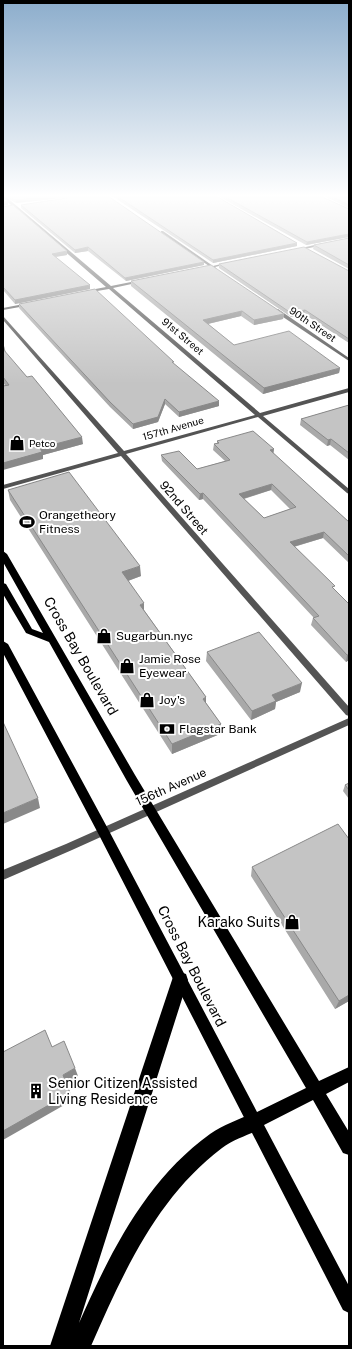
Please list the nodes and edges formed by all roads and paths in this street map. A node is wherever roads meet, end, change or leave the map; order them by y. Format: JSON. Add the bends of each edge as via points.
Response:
{"nodes":[{"id":1,"x":76,"y":259,"type":"edge"},
{"id":2,"x":200,"y":259,"type":"edge"},
{"id":3,"x":236,"y":262,"type":"edge"},
{"id":4,"x":212,"y":267,"type":"junction"},
{"id":5,"x":196,"y":270,"type":"edge"},
{"id":6,"x":220,"y":272,"type":"edge"},
{"id":7,"x":142,"y":281,"type":"edge"},
{"id":8,"x":110,"y":288,"type":"junction"},
{"id":9,"x":85,"y":293,"type":"edge"},
{"id":10,"x":31,"y":303,"type":"edge"},
{"id":11,"x":271,"y":307,"type":"edge"},
{"id":12,"x":3,"y":309,"type":"edge"},
{"id":13,"x":3,"y":317,"type":"edge"},
{"id":14,"x":349,"y":360,"type":"edge"},
{"id":15,"x":349,"y":390,"type":"edge"},
{"id":16,"x":260,"y":415,"type":"junction"},
{"id":17,"x":121,"y":454,"type":"junction"},
{"id":18,"x":3,"y":486,"type":"edge"},
{"id":19,"x":349,"y":492,"type":"edge"},
{"id":20,"x":3,"y":554,"type":"edge"},
{"id":21,"x":3,"y":586,"type":"edge"},
{"id":22,"x":52,"y":640,"type":"junction"},
{"id":23,"x":3,"y":644,"type":"edge"},
{"id":24,"x":349,"y":713,"type":"edge"},
{"id":25,"x":349,"y":720,"type":"edge"},
{"id":26,"x":151,"y":810,"type":"junction"},
{"id":27,"x":103,"y":831,"type":"junction"},
{"id":28,"x":3,"y":875,"type":"edge"},
{"id":29,"x":180,"y":980,"type":"junction"},
{"id":30,"x":349,"y":1074,"type":"edge"},
{"id":31,"x":316,"y":1091,"type":"junction"},
{"id":32,"x":254,"y":1122,"type":"junction"},
{"id":33,"x":349,"y":1147,"type":"edge"},
{"id":34,"x":349,"y":1304,"type":"edge"},
{"id":35,"x":61,"y":1346,"type":"edge"},
{"id":36,"x":80,"y":1346,"type":"edge"}],
"edges":[{"from":1,"to":8,"type":"street","name":"91st Street"},
{"from":2,"to":4,"type":"street"},
{"from":3,"to":4,"type":"street"},
{"from":4,"to":5,"type":"street"},
{"from":4,"to":6,"type":"street"},
{"from":7,"to":8,"type":"street"},
{"from":8,"to":9,"type":"street"},
{"from":8,"to":16,"type":"street","name":"91st Street"},
{"from":10,"to":12,"type":"street"},
{"from":11,"to":14,"type":"street","name":"90th Street"},
{"from":13,"to":17,"type":"street","name":"92nd Street"},
{"from":15,"to":16,"type":"street","name":"157th Avenue"},
{"from":16,"to":17,"type":"street","name":"157th Avenue"},
{"from":16,"to":19,"type":"street","name":"91st Street"},
{"from":17,"to":18,"type":"street","name":"157th Avenue"},
{"from":17,"to":24,"type":"street","name":"92nd Street"},
{"from":20,"to":22,"type":"main road","name":"Cross Bay Boulevard"},
{"from":21,"to":22,"type":"main road","via":[[29,631]]},
{"from":22,"to":26,"type":"main road","name":"Cross Bay Boulevard"},
{"from":23,"to":27,"type":"main road","name":"Cross Bay Boulevard"},
{"from":25,"to":26,"type":"street","name":"156th Avenue"},
{"from":26,"to":27,"type":"street","name":"156th Avenue"},
{"from":26,"to":31,"type":"main road","name":"Cross Bay Boulevard"},
{"from":27,"to":28,"type":"street","name":"156th Avenue"},
{"from":27,"to":29,"type":"main road","name":"Cross Bay Boulevard"},
{"from":29,"to":32,"type":"main road","name":"Cross Bay Boulevard"},
{"from":29,"to":35,"type":"highway"},
{"from":30,"to":31,"type":"main road"},
{"from":31,"to":32,"type":"main road"},
{"from":31,"to":33,"type":"main road","name":"Cross Bay Boulevard"},
{"from":32,"to":34,"type":"main road","name":"Cross Bay Boulevard"},
{"from":32,"to":36,"type":"highway","via":[[218,1140],[177,1176],[140,1223],[122,1254]]}]}
